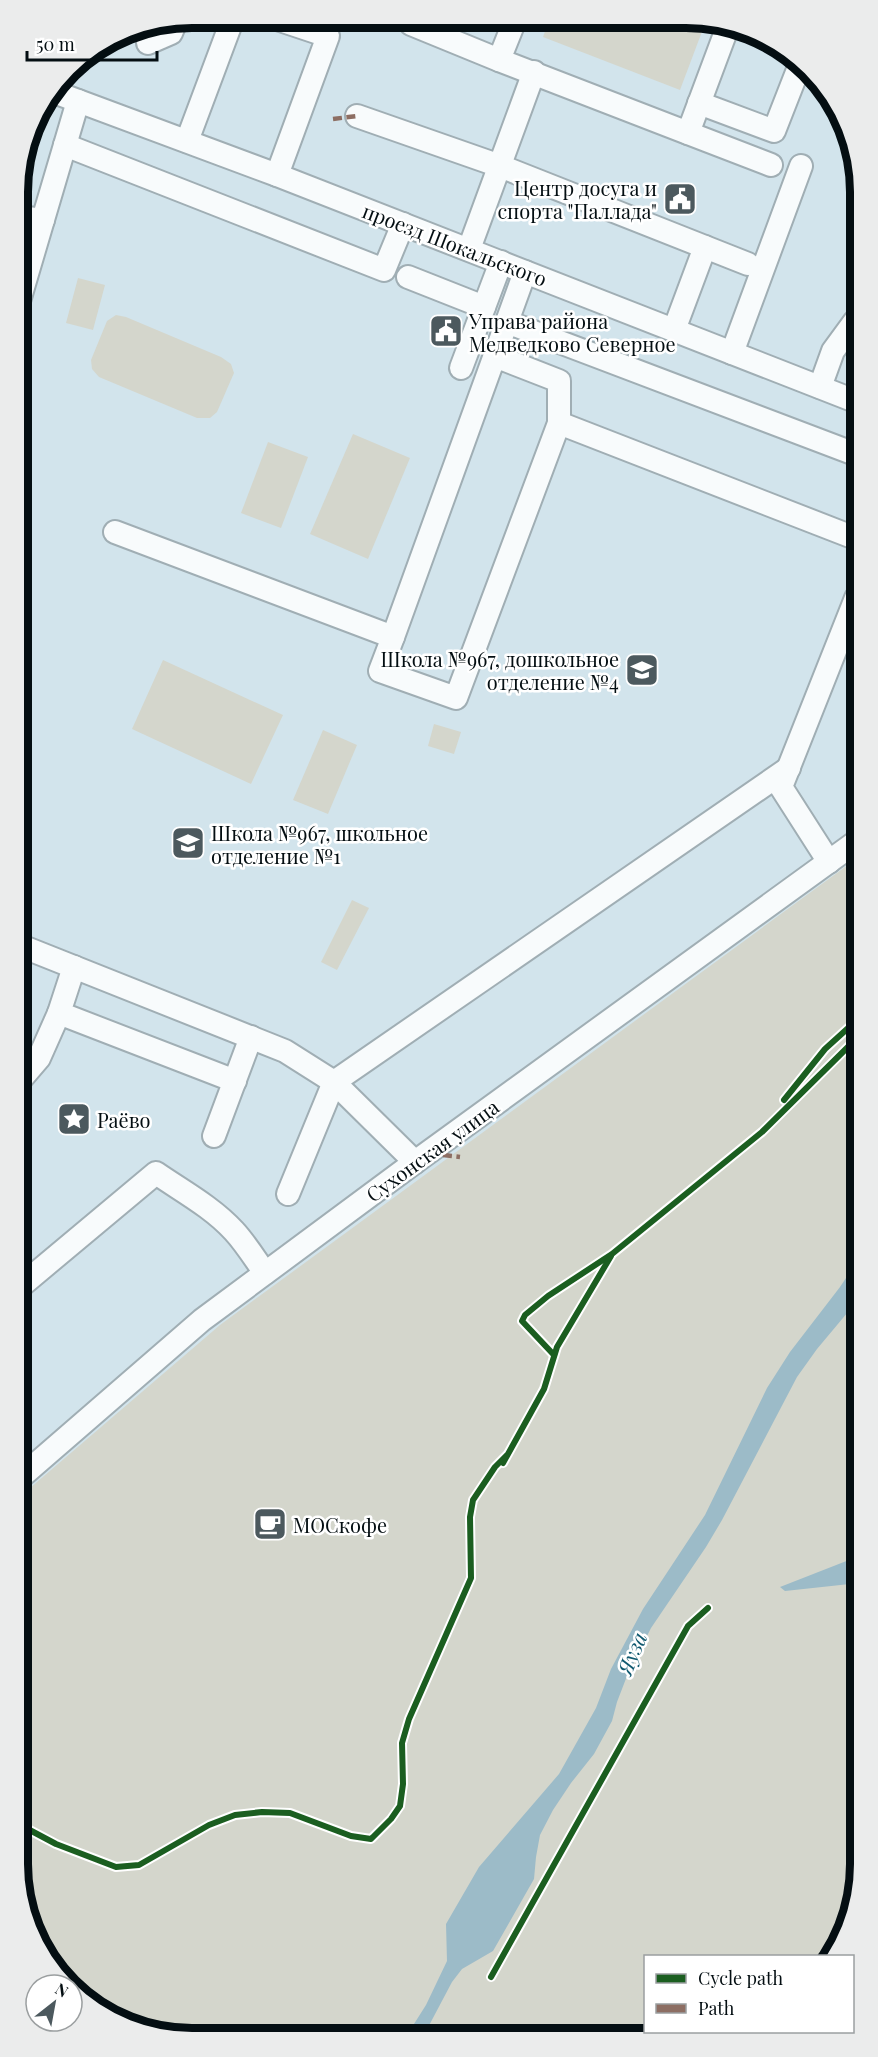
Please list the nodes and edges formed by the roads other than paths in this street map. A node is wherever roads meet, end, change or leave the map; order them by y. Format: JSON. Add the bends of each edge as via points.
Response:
{"nodes":[{"id":1,"x":229,"y":29,"type":"edge"},
{"id":2,"x":331,"y":29,"type":"edge"},
{"id":3,"x":423,"y":29,"type":"edge"},
{"id":4,"x":511,"y":29,"type":"edge"},
{"id":5,"x":172,"y":30,"type":"edge"},
{"id":6,"x":725,"y":34,"type":"edge"},
{"id":7,"x":148,"y":43,"type":"dead end"},
{"id":8,"x":499,"y":60,"type":"junction"},
{"id":9,"x":534,"y":72,"type":"junction"},
{"id":10,"x":797,"y":72,"type":"edge"},
{"id":11,"x":61,"y":95,"type":"edge"},
{"id":12,"x":78,"y":101,"type":"junction"},
{"id":13,"x":699,"y":103,"type":"junction"},
{"id":14,"x":357,"y":116,"type":"dead end"},
{"id":15,"x":688,"y":133,"type":"junction"},
{"id":16,"x":187,"y":141,"type":"junction"},
{"id":17,"x":65,"y":145,"type":"junction"},
{"id":18,"x":771,"y":165,"type":"dead end"},
{"id":19,"x":500,"y":166,"type":"junction"},
{"id":20,"x":801,"y":166,"type":"dead end"},
{"id":21,"x":277,"y":175,"type":"junction"},
{"id":22,"x":29,"y":218,"type":"edge"},
{"id":23,"x":43,"y":220,"type":"junction"},
{"id":24,"x":403,"y":224,"type":"junction"},
{"id":25,"x":705,"y":248,"type":"junction"},
{"id":26,"x":469,"y":249,"type":"junction"},
{"id":27,"x":501,"y":262,"type":"junction"},
{"id":28,"x":748,"y":264,"type":"dead end"},
{"id":29,"x":29,"y":267,"type":"edge"},
{"id":30,"x":525,"y":272,"type":"junction"},
{"id":31,"x":408,"y":277,"type":"dead end"},
{"id":32,"x":484,"y":307,"type":"junction"},
{"id":33,"x":507,"y":322,"type":"junction"},
{"id":34,"x":850,"y":328,"type":"edge"},
{"id":35,"x":674,"y":330,"type":"junction"},
{"id":36,"x":732,"y":353,"type":"junction"},
{"id":37,"x":495,"y":356,"type":"junction"},
{"id":38,"x":461,"y":368,"type":"dead end"},
{"id":39,"x":820,"y":387,"type":"junction"},
{"id":40,"x":850,"y":398,"type":"edge"},
{"id":41,"x":559,"y":423,"type":"junction"},
{"id":42,"x":850,"y":452,"type":"edge"},
{"id":43,"x":116,"y":532,"type":"dead end"},
{"id":44,"x":850,"y":536,"type":"edge"},
{"id":45,"x":850,"y":614,"type":"edge"},
{"id":46,"x":393,"y":637,"type":"junction"},
{"id":47,"x":789,"y":768,"type":"junction"},
{"id":48,"x":850,"y":847,"type":"edge"},
{"id":49,"x":829,"y":862,"type":"junction"},
{"id":50,"x":29,"y":949,"type":"edge"},
{"id":51,"x":74,"y":967,"type":"junction"},
{"id":52,"x":59,"y":1013,"type":"junction"},
{"id":53,"x":252,"y":1037,"type":"junction"},
{"id":54,"x":29,"y":1070,"type":"edge"},
{"id":55,"x":235,"y":1081,"type":"junction"},
{"id":56,"x":334,"y":1082,"type":"junction"},
{"id":57,"x":214,"y":1136,"type":"dead end"},
{"id":58,"x":415,"y":1162,"type":"junction"},
{"id":59,"x":288,"y":1194,"type":"dead end"},
{"id":60,"x":265,"y":1273,"type":"junction"},
{"id":61,"x":29,"y":1279,"type":"edge"},
{"id":62,"x":29,"y":1470,"type":"edge"}],
"edges":[{"from":1,"to":16,"type":"street"},
{"from":2,"to":21,"type":"street"},
{"from":3,"to":8,"type":"street"},
{"from":4,"to":8,"type":"street"},
{"from":5,"to":7,"type":"street"},
{"from":6,"to":13,"type":"street"},
{"from":8,"to":9,"type":"street"},
{"from":9,"to":15,"type":"street"},
{"from":9,"to":19,"type":"street"},
{"from":10,"to":13,"type":"street","via":[[774,131]]},
{"from":11,"to":12,"type":"street","name":"проезд Шокальского"},
{"from":12,"to":16,"type":"street","name":"проезд Шокальского"},
{"from":12,"to":17,"type":"street"},
{"from":13,"to":15,"type":"street"},
{"from":14,"to":19,"type":"street"},
{"from":15,"to":18,"type":"street"},
{"from":16,"to":21,"type":"street","name":"проезд Шокальского"},
{"from":17,"to":23,"type":"street"},
{"from":17,"to":24,"type":"street","via":[[384,270]]},
{"from":19,"to":25,"type":"street"},
{"from":19,"to":26,"type":"street"},
{"from":20,"to":36,"type":"street"},
{"from":21,"to":24,"type":"street","name":"проезд Шокальского"},
{"from":22,"to":23,"type":"street"},
{"from":23,"to":29,"type":"street"},
{"from":24,"to":26,"type":"street","name":"проезд Шокальского"},
{"from":25,"to":28,"type":"street"},
{"from":25,"to":35,"type":"street"},
{"from":26,"to":27,"type":"street","name":"проезд Шокальского"},
{"from":27,"to":30,"type":"street","name":"проезд Шокальского"},
{"from":27,"to":32,"type":"street"},
{"from":30,"to":33,"type":"street"},
{"from":30,"to":35,"type":"street","name":"проезд Шокальского"},
{"from":31,"to":32,"type":"street"},
{"from":32,"to":38,"type":"street"},
{"from":33,"to":37,"type":"street"},
{"from":33,"to":42,"type":"street"},
{"from":34,"to":39,"type":"street","via":[[833,351]]},
{"from":35,"to":36,"type":"street","name":"проезд Шокальского"},
{"from":36,"to":39,"type":"street","name":"проезд Шокальского"},
{"from":37,"to":41,"type":"street","via":[[559,381]]},
{"from":37,"to":46,"type":"street"},
{"from":39,"to":40,"type":"street","name":"проезд Шокальского"},
{"from":41,"to":44,"type":"street"},
{"from":41,"to":46,"type":"street","via":[[456,698],[380,671]]},
{"from":43,"to":46,"type":"street"},
{"from":45,"to":47,"type":"street"},
{"from":47,"to":49,"type":"street","via":[[781,787]]},
{"from":47,"to":56,"type":"street"},
{"from":48,"to":49,"type":"street","name":"Сухонская улица"},
{"from":49,"to":58,"type":"street","name":"Сухонская улица"},
{"from":50,"to":51,"type":"street"},
{"from":51,"to":52,"type":"street"},
{"from":51,"to":53,"type":"street"},
{"from":52,"to":54,"type":"street","via":[[39,1058]]},
{"from":52,"to":55,"type":"street"},
{"from":53,"to":55,"type":"street"},
{"from":53,"to":56,"type":"street","via":[[285,1051]]},
{"from":55,"to":57,"type":"street"},
{"from":56,"to":58,"type":"street"},
{"from":56,"to":59,"type":"street"},
{"from":58,"to":60,"type":"street","name":"Сухонская улица"},
{"from":60,"to":61,"type":"street","via":[[235,1232],[156,1173]]},
{"from":60,"to":62,"type":"street","name":"Сухонская улица","via":[[202,1320]]}]}
